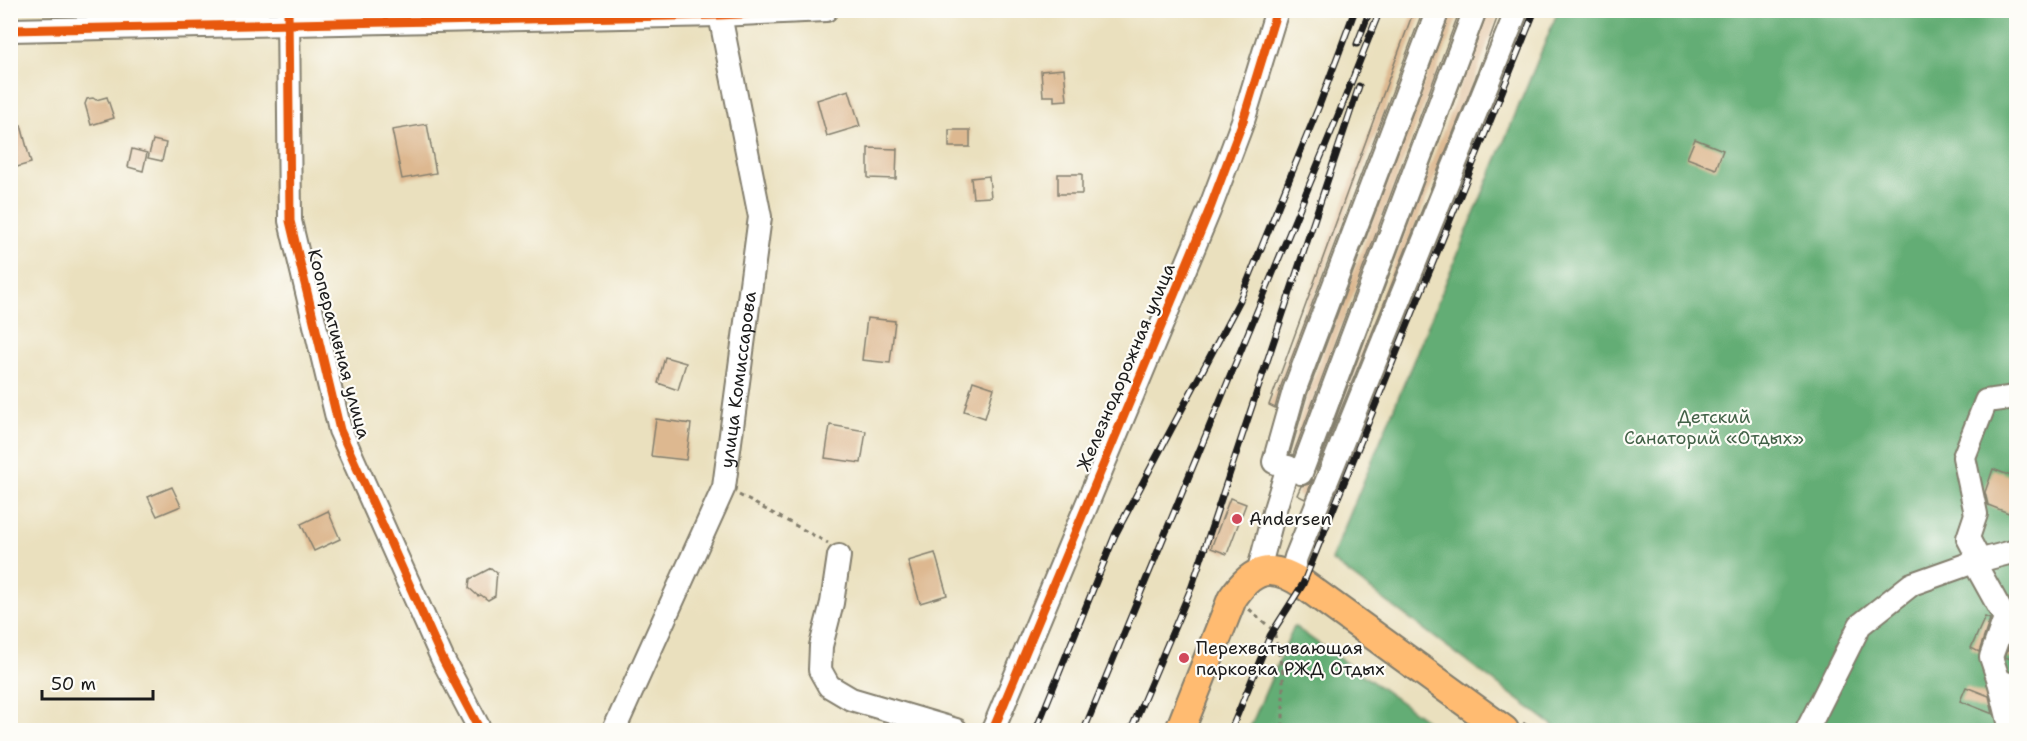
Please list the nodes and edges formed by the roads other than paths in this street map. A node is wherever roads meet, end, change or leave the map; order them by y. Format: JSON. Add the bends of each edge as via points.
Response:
{"nodes":[{"id":1,"x":826,"y":10,"type":"edge"},
{"id":2,"x":1277,"y":10,"type":"edge"},
{"id":3,"x":1437,"y":10,"type":"edge"},
{"id":4,"x":1475,"y":10,"type":"edge"},
{"id":5,"x":1517,"y":10,"type":"edge"},
{"id":6,"x":719,"y":13,"type":"edge"},
{"id":7,"x":288,"y":17,"type":"edge"},
{"id":8,"x":10,"y":30,"type":"edge"},
{"id":9,"x":2016,"y":397,"type":"edge"},
{"id":10,"x":1288,"y":467,"type":"junction"},
{"id":11,"x":2016,"y":551,"type":"edge"},
{"id":12,"x":839,"y":556,"type":"road end"},
{"id":13,"x":1977,"y":562,"type":"junction"},
{"id":14,"x":1291,"y":576,"type":"junction"},
{"id":15,"x":1244,"y":586,"type":"junction"},
{"id":16,"x":2008,"y":683,"type":"edge"},
{"id":17,"x":480,"y":730,"type":"edge"},
{"id":18,"x":614,"y":730,"type":"edge"},
{"id":19,"x":956,"y":730,"type":"edge"},
{"id":20,"x":993,"y":730,"type":"edge"},
{"id":21,"x":1180,"y":730,"type":"edge"},
{"id":22,"x":1504,"y":730,"type":"edge"},
{"id":23,"x":1807,"y":730,"type":"edge"},
{"id":24,"x":2011,"y":730,"type":"edge"}],
"edges":[{"from":1,"to":6,"type":"street"},
{"from":2,"to":20,"type":"street","name":"Железнодорожная улица","via":[[1243,121],[1209,211]]},
{"from":3,"to":10,"type":"street","via":[[1294,391],[1274,462]]},
{"from":4,"to":10,"type":"street","via":[[1301,473]]},
{"from":5,"to":14,"type":"street"},
{"from":6,"to":7,"type":"street"},
{"from":6,"to":18,"type":"street","name":"улица Комиссарова","via":[[760,217],[724,487]]},
{"from":7,"to":8,"type":"street"},
{"from":7,"to":17,"type":"street","name":"Кооперативная улица","via":[[290,221],[340,430],[443,660]]},
{"from":9,"to":13,"type":"street","via":[[1986,401],[1964,457],[1976,514],[1968,538]]},
{"from":10,"to":15,"type":"street"},
{"from":11,"to":13,"type":"street"},
{"from":12,"to":19,"type":"street","via":[[820,670],[829,686],[851,699]]},
{"from":13,"to":16,"type":"street","via":[[2005,618],[1991,657]]},
{"from":13,"to":23,"type":"street","via":[[1912,584],[1860,625]]},
{"from":14,"to":15,"type":"main road","via":[[1280,571]]},
{"from":14,"to":22,"type":"main road"},
{"from":15,"to":21,"type":"main road"},
{"from":16,"to":24,"type":"street"}]}
